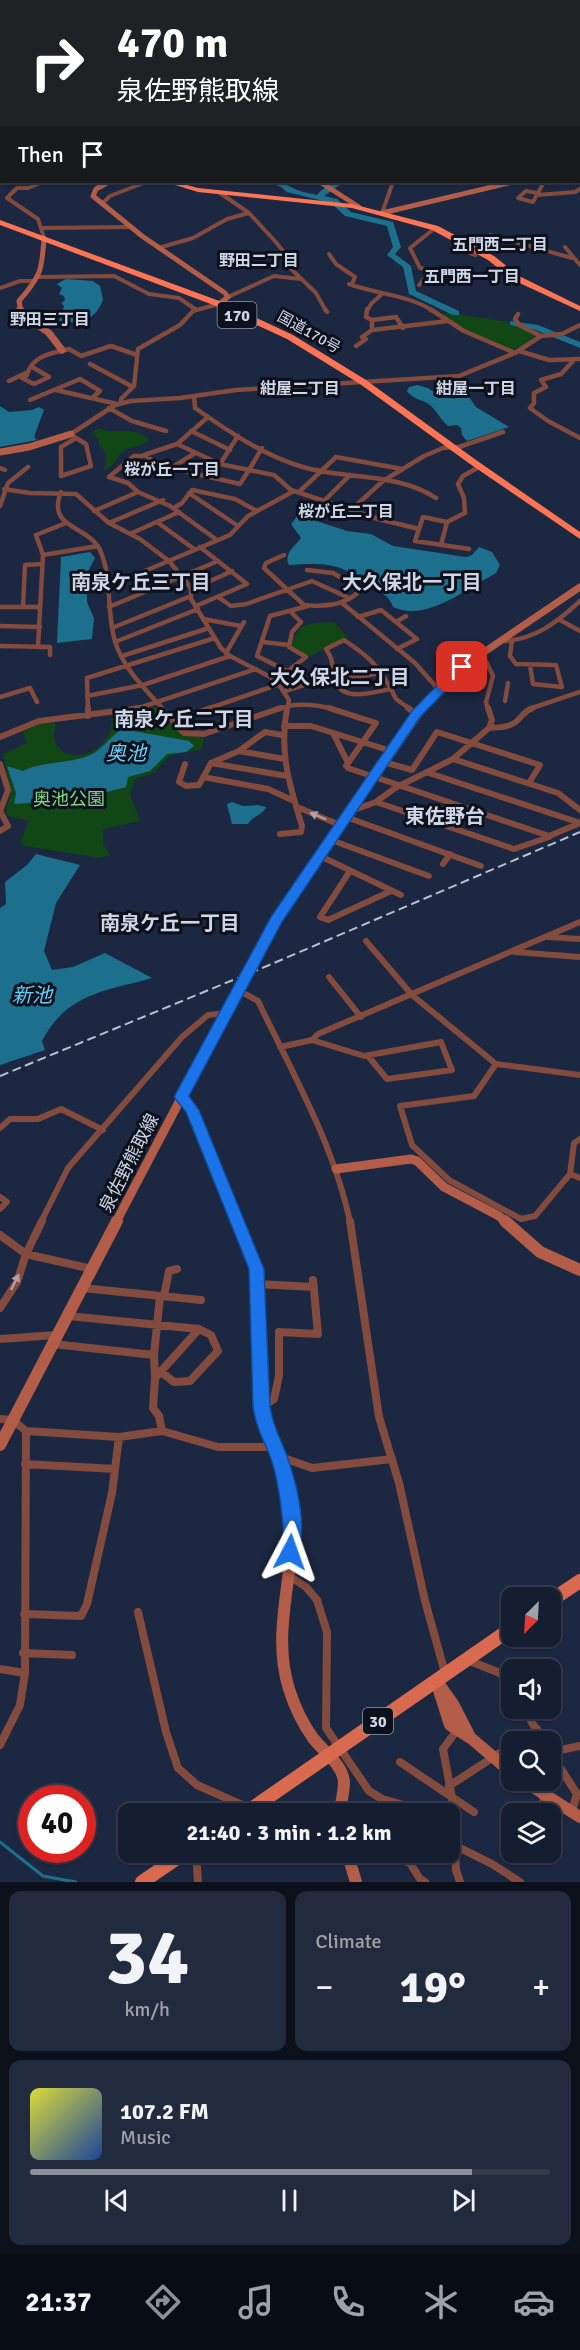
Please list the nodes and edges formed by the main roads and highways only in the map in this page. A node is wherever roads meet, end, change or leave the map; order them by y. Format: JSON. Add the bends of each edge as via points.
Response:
{"nodes":[{"id":1,"x":172,"y":183,"type":"edge"},
{"id":2,"x":0,"y":224,"type":"edge"},
{"id":3,"x":580,"y":309,"type":"edge"},
{"id":4,"x":580,"y":536,"type":"edge"},
{"id":5,"x":580,"y":1581,"type":"edge"},
{"id":6,"x":561,"y":1594,"type":"edge"},
{"id":7,"x":501,"y":1636,"type":"edge"},
{"id":8,"x":259,"y":1803,"type":"edge"},
{"id":9,"x":170,"y":1863,"type":"edge"},
{"id":10,"x":142,"y":1882,"type":"edge"}],
"edges":[{"from":1,"to":3,"type":"highway","via":[[220,193],[359,207],[435,228],[516,278]]},
{"from":2,"to":4,"type":"highway","name":"国道170号","number":"170","via":[[217,305],[290,337]]},
{"from":5,"to":6,"type":"main road"},
{"from":7,"to":8,"type":"main road","number":"30"},
{"from":9,"to":10,"type":"main road"}]}
